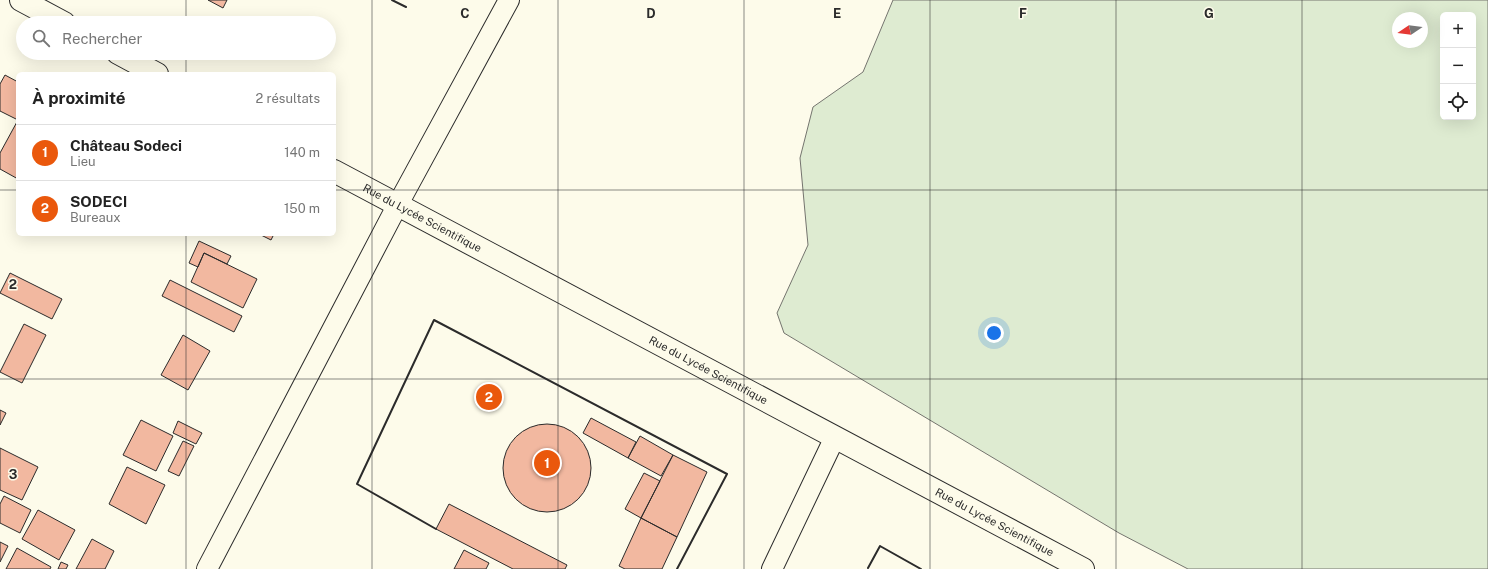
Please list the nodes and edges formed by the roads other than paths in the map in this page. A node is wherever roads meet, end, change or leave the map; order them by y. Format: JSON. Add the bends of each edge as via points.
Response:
{"nodes":[{"id":1,"x":21,"y":0,"type":"edge"},
{"id":2,"x":509,"y":0,"type":"edge"},
{"id":3,"x":51,"y":16,"type":"edge"},
{"id":4,"x":131,"y":60,"type":"edge"},
{"id":5,"x":153,"y":72,"type":"edge"},
{"id":6,"x":336,"y":172,"type":"edge"},
{"id":7,"x":397,"y":206,"type":"junction"},
{"id":8,"x":835,"y":437,"type":"junction"},
{"id":9,"x":207,"y":569,"type":"edge"},
{"id":10,"x":772,"y":569,"type":"edge"},
{"id":11,"x":1082,"y":569,"type":"edge"}],
"edges":[{"from":1,"to":3,"type":"street"},
{"from":2,"to":7,"type":"street"},
{"from":4,"to":5,"type":"street"},
{"from":6,"to":7,"type":"street","name":"Rue du Lycée Scientifique"},
{"from":7,"to":8,"type":"street","name":"Rue du Lycée Scientifique"},
{"from":7,"to":9,"type":"street"},
{"from":8,"to":10,"type":"street"},
{"from":8,"to":11,"type":"street","name":"Rue du Lycée Scientifique"}]}
